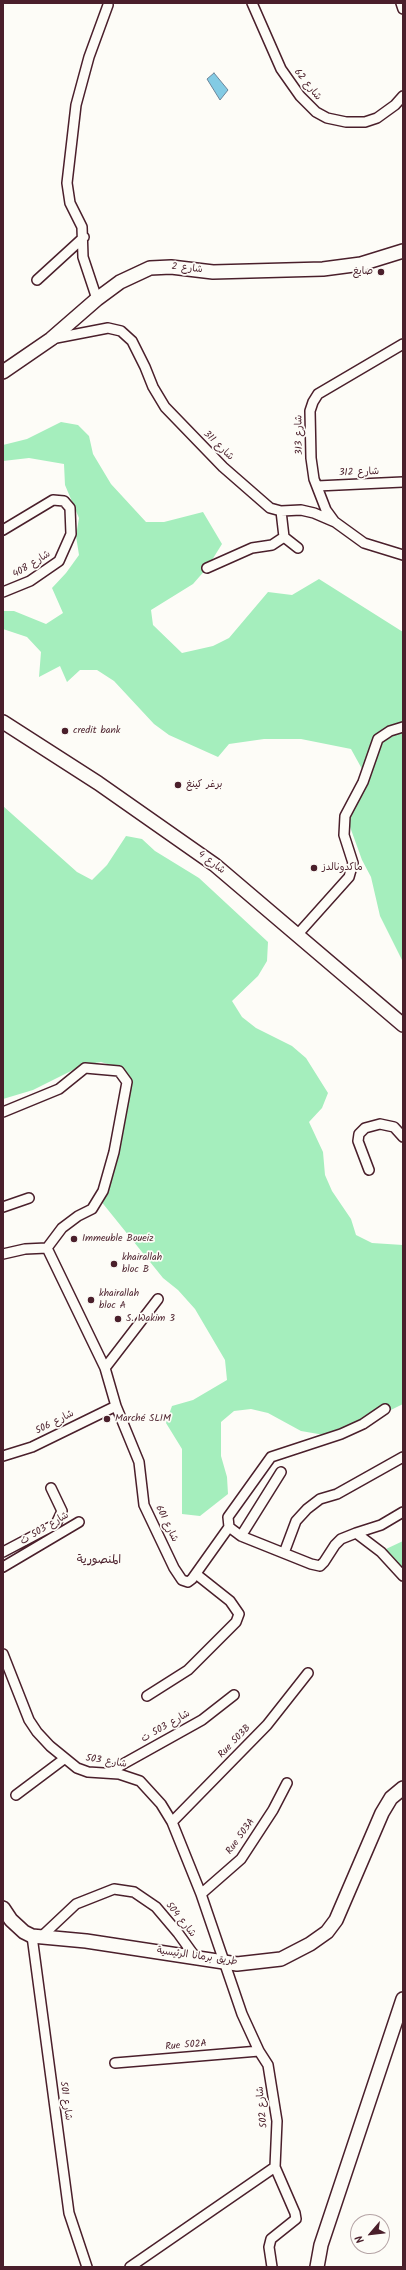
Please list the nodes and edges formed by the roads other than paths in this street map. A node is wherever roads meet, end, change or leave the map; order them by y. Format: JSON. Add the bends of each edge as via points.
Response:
{"nodes":[{"id":1,"x":252,"y":3,"type":"edge"},
{"id":2,"x":401,"y":3,"type":"edge"},
{"id":3,"x":108,"y":5,"type":"dead end"},
{"id":4,"x":403,"y":9,"type":"edge"},
{"id":5,"x":403,"y":96,"type":"edge"},
{"id":6,"x":84,"y":237,"type":"junction"},
{"id":7,"x":403,"y":252,"type":"edge"},
{"id":8,"x":37,"y":280,"type":"dead end"},
{"id":9,"x":97,"y":299,"type":"junction"},
{"id":10,"x":51,"y":339,"type":"junction"},
{"id":11,"x":403,"y":344,"type":"edge"},
{"id":12,"x":3,"y":372,"type":"edge"},
{"id":13,"x":403,"y":482,"type":"edge"},
{"id":14,"x":316,"y":486,"type":"junction"},
{"id":15,"x":281,"y":511,"type":"junction"},
{"id":16,"x":335,"y":522,"type":"junction"},
{"id":17,"x":3,"y":530,"type":"edge"},
{"id":18,"x":284,"y":537,"type":"junction"},
{"id":19,"x":298,"y":548,"type":"dead end"},
{"id":20,"x":403,"y":555,"type":"edge"},
{"id":21,"x":207,"y":568,"type":"dead end"},
{"id":22,"x":3,"y":592,"type":"edge"},
{"id":23,"x":3,"y":722,"type":"edge"},
{"id":24,"x":403,"y":727,"type":"edge"},
{"id":25,"x":298,"y":934,"type":"junction"},
{"id":26,"x":403,"y":1025,"type":"edge"},
{"id":27,"x":3,"y":1112,"type":"edge"},
{"id":28,"x":403,"y":1137,"type":"edge"},
{"id":29,"x":369,"y":1170,"type":"dead end"},
{"id":30,"x":29,"y":1198,"type":"dead end"},
{"id":31,"x":3,"y":1207,"type":"edge"},
{"id":32,"x":47,"y":1248,"type":"junction"},
{"id":33,"x":3,"y":1254,"type":"edge"},
{"id":34,"x":158,"y":1299,"type":"dead end"},
{"id":35,"x":106,"y":1368,"type":"junction"},
{"id":36,"x":116,"y":1406,"type":"junction"},
{"id":37,"x":385,"y":1409,"type":"dead end"},
{"id":38,"x":3,"y":1456,"type":"edge"},
{"id":39,"x":403,"y":1457,"type":"edge"},
{"id":40,"x":281,"y":1472,"type":"dead end"},
{"id":41,"x":50,"y":1488,"type":"dead end"},
{"id":42,"x":403,"y":1512,"type":"edge"},
{"id":43,"x":79,"y":1522,"type":"dead end"},
{"id":44,"x":229,"y":1527,"type":"junction"},
{"id":45,"x":356,"y":1533,"type":"junction"},
{"id":46,"x":241,"y":1536,"type":"junction"},
{"id":47,"x":3,"y":1552,"type":"edge"},
{"id":48,"x":284,"y":1553,"type":"junction"},
{"id":49,"x":3,"y":1567,"type":"edge"},
{"id":50,"x":196,"y":1574,"type":"junction"},
{"id":51,"x":403,"y":1576,"type":"edge"},
{"id":52,"x":3,"y":1654,"type":"edge"},
{"id":53,"x":308,"y":1674,"type":"dead end"},
{"id":54,"x":234,"y":1695,"type":"dead end"},
{"id":55,"x":147,"y":1696,"type":"dead end"},
{"id":56,"x":64,"y":1759,"type":"junction"},
{"id":57,"x":106,"y":1773,"type":"junction"},
{"id":58,"x":287,"y":1784,"type":"dead end"},
{"id":59,"x":403,"y":1788,"type":"edge"},
{"id":60,"x":16,"y":1795,"type":"dead end"},
{"id":61,"x":172,"y":1822,"type":"junction"},
{"id":62,"x":201,"y":1894,"type":"junction"},
{"id":63,"x":3,"y":1908,"type":"edge"},
{"id":64,"x":37,"y":1936,"type":"junction"},
{"id":65,"x":196,"y":1958,"type":"junction"},
{"id":66,"x":224,"y":1962,"type":"junction"},
{"id":67,"x":403,"y":1999,"type":"edge"},
{"id":68,"x":259,"y":2051,"type":"junction"},
{"id":69,"x":115,"y":2063,"type":"dead end"},
{"id":70,"x":275,"y":2167,"type":"junction"},
{"id":71,"x":87,"y":2267,"type":"edge"},
{"id":72,"x":130,"y":2267,"type":"edge"},
{"id":73,"x":272,"y":2267,"type":"edge"},
{"id":74,"x":317,"y":2267,"type":"edge"}],
"edges":[{"from":1,"to":5,"type":"street","name":"شارع 62","via":[[281,69],[300,96],[316,112],[327,118],[346,122],[365,122],[377,118]]},
{"from":2,"to":4,"type":"street"},
{"from":3,"to":6,"type":"street","via":[[89,57],[76,105],[70,146],[67,183],[70,203]]},
{"from":6,"to":8,"type":"street"},
{"from":6,"to":9,"type":"street","via":[[83,257]]},
{"from":7,"to":9,"type":"street","name":"شارع 2","via":[[361,264],[323,270],[213,272],[171,267],[150,268],[120,282]]},
{"from":9,"to":10,"type":"street","name":"شارع 2"},
{"from":10,"to":12,"type":"street","name":"شارع 2"},
{"from":10,"to":15,"type":"street","name":"شارع 311","via":[[108,328],[125,334],[135,347],[153,388],[165,407],[223,467],[270,508]]},
{"from":11,"to":14,"type":"street","name":"شارع 313","via":[[318,394],[313,402],[310,411],[311,458]]},
{"from":13,"to":14,"type":"street","name":"شارع 312"},
{"from":14,"to":16,"type":"street","name":"شارع 313","via":[[326,510]]},
{"from":15,"to":16,"type":"street","name":"شارع 311","via":[[301,510]]},
{"from":15,"to":18,"type":"street"},
{"from":16,"to":20,"type":"street","name":"شارع 311","via":[[364,543]]},
{"from":17,"to":22,"type":"street","name":"شارع 408","via":[[53,500],[64,501],[70,508],[71,534],[59,562],[30,581]]},
{"from":18,"to":19,"type":"street"},
{"from":18,"to":21,"type":"street","via":[[272,545],[252,548]]},
{"from":23,"to":25,"type":"street","name":"شارع 4","via":[[98,783],[214,865]]},
{"from":24,"to":25,"type":"street","via":[[390,731],[378,739],[363,782],[345,816],[344,835],[353,863],[349,877]]},
{"from":25,"to":26,"type":"street","name":"شارع 4"},
{"from":27,"to":32,"type":"street","via":[[59,1089],[85,1068],[119,1071],[127,1082],[114,1152],[103,1191],[92,1209],[62,1228]]},
{"from":28,"to":29,"type":"street","via":[[394,1127],[380,1124],[365,1128],[359,1134],[358,1141]]},
{"from":30,"to":31,"type":"street"},
{"from":32,"to":33,"type":"street","via":[[25,1248]]},
{"from":32,"to":35,"type":"street","name":"شارع 601"},
{"from":34,"to":35,"type":"street"},
{"from":35,"to":36,"type":"street","name":"شارع 601"},
{"from":36,"to":38,"type":"street","name":"شارع 506","via":[[32,1447]]},
{"from":36,"to":50,"type":"street","name":"شارع 601","via":[[139,1462],[142,1498],[149,1516],[178,1575],[188,1582]]},
{"from":37,"to":44,"type":"street","via":[[363,1424],[341,1434],[271,1457],[228,1517]]},
{"from":39,"to":48,"type":"street","via":[[337,1494],[320,1499],[307,1509],[296,1522]]},
{"from":40,"to":46,"type":"street"},
{"from":41,"to":47,"type":"street","via":[[62,1511],[56,1524]]},
{"from":42,"to":45,"type":"street","via":[[381,1525]]},
{"from":43,"to":49,"type":"street","name":"شارع 503 ث"},
{"from":44,"to":46,"type":"street"},
{"from":44,"to":50,"type":"street"},
{"from":45,"to":48,"type":"street","via":[[341,1539],[320,1566]]},
{"from":45,"to":51,"type":"street","via":[[381,1552]]},
{"from":46,"to":48,"type":"street"},
{"from":50,"to":55,"type":"street","via":[[230,1601],[239,1614],[236,1622],[188,1670]]},
{"from":52,"to":56,"type":"street","name":"شارع 503","via":[[29,1720],[37,1732]]},
{"from":53,"to":61,"type":"street","name":"Rue 503B","via":[[267,1725]]},
{"from":54,"to":57,"type":"street","name":"شارع 503 ت","via":[[202,1720]]},
{"from":56,"to":57,"type":"street","name":"شارع 503","via":[[88,1772]]},
{"from":56,"to":60,"type":"street"},
{"from":57,"to":61,"type":"street","name":"شارع 503","via":[[119,1774],[140,1782],[161,1804]]},
{"from":58,"to":62,"type":"street","name":"Rue 503A","via":[[241,1859]]},
{"from":59,"to":66,"type":"street","name":"طريق برمانا الرئيسية","via":[[391,1798],[382,1813],[336,1920],[327,1932],[282,1959],[237,1964]]},
{"from":61,"to":62,"type":"street","name":"شارع 503"},
{"from":62,"to":66,"type":"street","name":"شارع 503"},
{"from":63,"to":64,"type":"street","name":"طريق برمانا الرئيسية","via":[[24,1932]]},
{"from":64,"to":65,"type":"street","name":"طريق برمانا الرئيسية"},
{"from":64,"to":65,"type":"street","name":"شارع 504","via":[[76,1904],[114,1889],[134,1892],[156,1907]]},
{"from":64,"to":71,"type":"street","name":"شارع 501","via":[[69,2213]]},
{"from":65,"to":66,"type":"street","name":"طريق برمانا الرئيسية"},
{"from":66,"to":68,"type":"street","name":"شارع 502","via":[[242,2014]]},
{"from":67,"to":74,"type":"street","via":[[321,2245]]},
{"from":68,"to":69,"type":"street","name":"Rue 502A"},
{"from":68,"to":70,"type":"street","name":"شارع 502","via":[[268,2065],[277,2121]]},
{"from":70,"to":72,"type":"street"},
{"from":70,"to":73,"type":"street","name":"شارع 502","via":[[296,2219],[271,2239],[269,2247]]}]}
